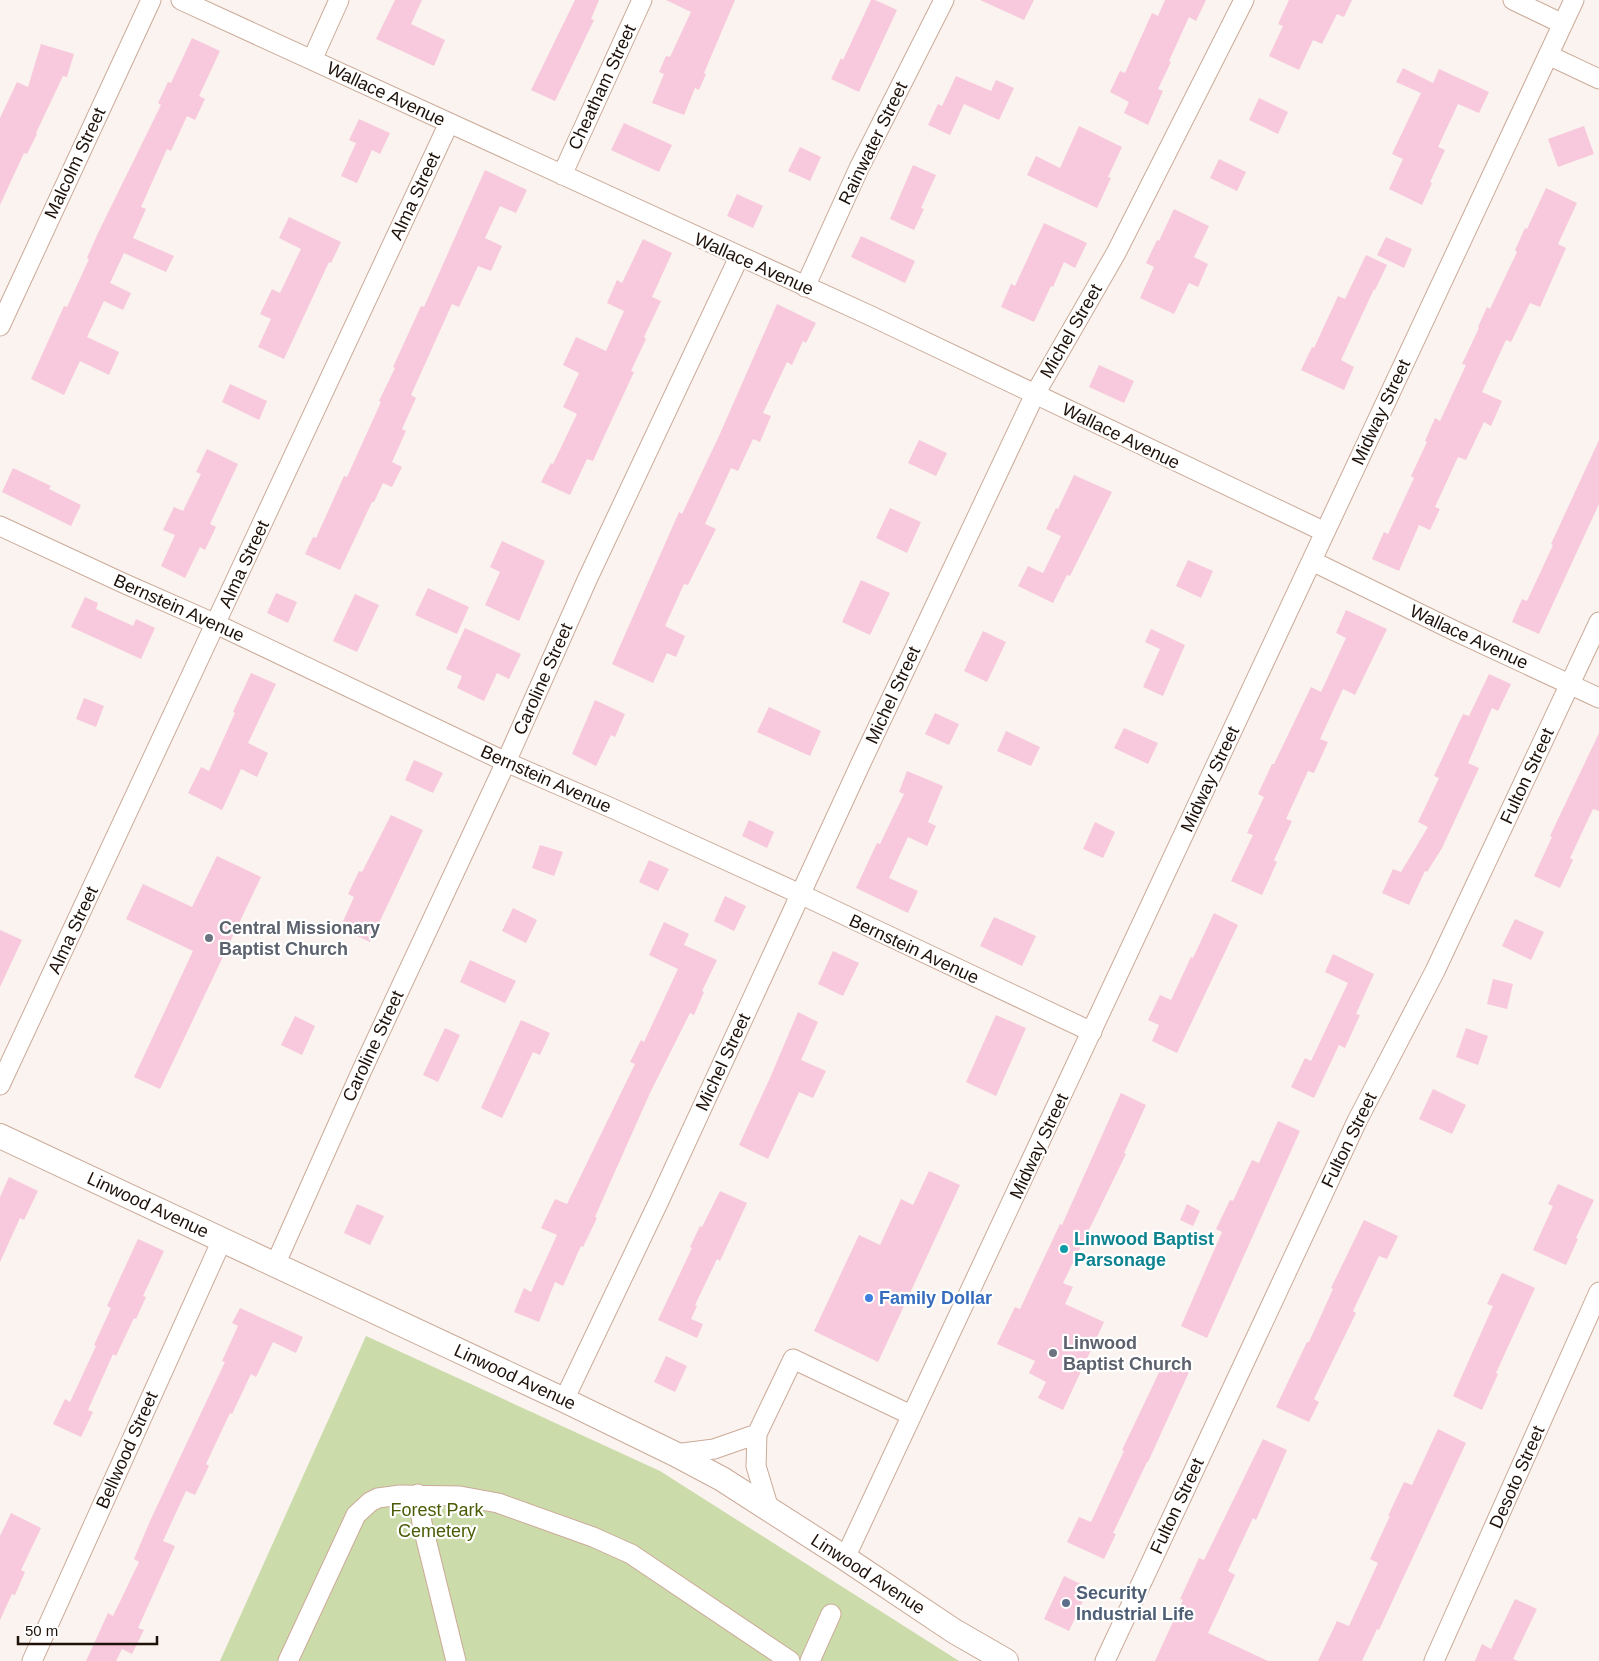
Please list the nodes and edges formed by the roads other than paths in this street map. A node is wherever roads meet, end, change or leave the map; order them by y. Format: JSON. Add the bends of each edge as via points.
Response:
{"nodes":[{"id":1,"x":151,"y":0,"type":"edge"},
{"id":2,"x":181,"y":0,"type":"edge"},
{"id":3,"x":339,"y":0,"type":"edge"},
{"id":4,"x":642,"y":0,"type":"edge"},
{"id":5,"x":944,"y":0,"type":"edge"},
{"id":6,"x":1244,"y":0,"type":"edge"},
{"id":7,"x":1513,"y":0,"type":"edge"},
{"id":8,"x":1574,"y":0,"type":"edge"},
{"id":9,"x":1563,"y":24,"type":"junction"},
{"id":10,"x":1548,"y":55,"type":"junction"},
{"id":11,"x":312,"y":60,"type":"junction"},
{"id":12,"x":1599,"y":79,"type":"edge"},
{"id":13,"x":449,"y":123,"type":"junction"},
{"id":14,"x":562,"y":175,"type":"junction"},
{"id":15,"x":739,"y":257,"type":"junction"},
{"id":16,"x":805,"y":287,"type":"junction"},
{"id":17,"x":0,"y":326,"type":"edge"},
{"id":18,"x":1035,"y":394,"type":"junction"},
{"id":19,"x":0,"y":526,"type":"edge"},
{"id":20,"x":1325,"y":532,"type":"junction"},
{"id":21,"x":1312,"y":562,"type":"junction"},
{"id":22,"x":1599,"y":622,"type":"edge"},
{"id":23,"x":216,"y":624,"type":"junction"},
{"id":24,"x":1570,"y":684,"type":"junction"},
{"id":25,"x":1599,"y":698,"type":"edge"},
{"id":26,"x":506,"y":762,"type":"junction"},
{"id":27,"x":800,"y":894,"type":"junction"},
{"id":28,"x":1092,"y":1032,"type":"junction"},
{"id":29,"x":0,"y":1085,"type":"edge"},
{"id":30,"x":0,"y":1136,"type":"edge"},
{"id":31,"x":222,"y":1240,"type":"junction"},
{"id":32,"x":275,"y":1265,"type":"junction"},
{"id":33,"x":1599,"y":1292,"type":"edge"},
{"id":34,"x":564,"y":1400,"type":"junction"},
{"id":35,"x":912,"y":1415,"type":"junction"},
{"id":36,"x":757,"y":1434,"type":"junction"},
{"id":37,"x":675,"y":1454,"type":"junction"},
{"id":38,"x":418,"y":1494,"type":"junction"},
{"id":39,"x":769,"y":1509,"type":"junction"},
{"id":40,"x":845,"y":1558,"type":"junction"},
{"id":41,"x":831,"y":1614,"type":"dead end"},
{"id":42,"x":32,"y":1661,"type":"edge"},
{"id":43,"x":288,"y":1661,"type":"edge"},
{"id":44,"x":456,"y":1661,"type":"edge"},
{"id":45,"x":790,"y":1661,"type":"edge"},
{"id":46,"x":810,"y":1661,"type":"edge"},
{"id":47,"x":1006,"y":1661,"type":"edge"},
{"id":48,"x":1105,"y":1661,"type":"edge"},
{"id":49,"x":1434,"y":1661,"type":"edge"}],
"edges":[{"from":1,"to":17,"type":"street","name":"Malcolm Street"},
{"from":2,"to":11,"type":"street","name":"Wallace Avenue"},
{"from":3,"to":11,"type":"street"},
{"from":4,"to":14,"type":"street","name":"Cheatham Street"},
{"from":5,"to":16,"type":"street","name":"Rainwater Street","via":[[859,168]]},
{"from":6,"to":18,"type":"street","name":"Michel Street","via":[[1116,253]]},
{"from":7,"to":9,"type":"street"},
{"from":8,"to":9,"type":"street","name":"Midway Street"},
{"from":9,"to":10,"type":"street","name":"Midway Street"},
{"from":10,"to":12,"type":"street"},
{"from":10,"to":20,"type":"street","name":"Midway Street"},
{"from":11,"to":13,"type":"street","name":"Wallace Avenue"},
{"from":13,"to":14,"type":"street","name":"Wallace Avenue"},
{"from":13,"to":23,"type":"street","name":"Alma Street"},
{"from":14,"to":15,"type":"street","name":"Wallace Avenue"},
{"from":15,"to":16,"type":"street","name":"Wallace Avenue"},
{"from":15,"to":26,"type":"street","name":"Caroline Street","via":[[587,580]]},
{"from":16,"to":18,"type":"street","name":"Wallace Avenue"},
{"from":18,"to":20,"type":"street","name":"Wallace Avenue"},
{"from":18,"to":27,"type":"street","name":"Michel Street"},
{"from":19,"to":23,"type":"street","name":"Bernstein Avenue"},
{"from":20,"to":21,"type":"street","name":"Midway Street"},
{"from":21,"to":24,"type":"street","name":"Wallace Avenue"},
{"from":21,"to":28,"type":"street","name":"Midway Street"},
{"from":22,"to":24,"type":"street","name":"Fulton Street"},
{"from":23,"to":26,"type":"street","name":"Bernstein Avenue"},
{"from":23,"to":29,"type":"street","name":"Alma Street"},
{"from":24,"to":25,"type":"street","name":"Wallace Avenue"},
{"from":24,"to":48,"type":"street","name":"Fulton Street","via":[[1435,971],[1357,1121]]},
{"from":26,"to":27,"type":"street","name":"Bernstein Avenue"},
{"from":26,"to":32,"type":"street","name":"Caroline Street"},
{"from":27,"to":28,"type":"street","name":"Bernstein Avenue"},
{"from":27,"to":34,"type":"street","name":"Michel Street"},
{"from":28,"to":35,"type":"street","name":"Midway Street"},
{"from":30,"to":31,"type":"main road","name":"Linwood Avenue"},
{"from":31,"to":32,"type":"main road","name":"Linwood Avenue"},
{"from":31,"to":42,"type":"street","name":"Bellwood Street"},
{"from":32,"to":34,"type":"main road","name":"Linwood Avenue"},
{"from":33,"to":49,"type":"street","name":"Desoto Street"},
{"from":34,"to":37,"type":"main road","name":"Linwood Avenue"},
{"from":35,"to":36,"type":"street","via":[[793,1359]]},
{"from":35,"to":40,"type":"street","name":"Midway Street"},
{"from":36,"to":37,"type":"street","via":[[714,1449]]},
{"from":36,"to":39,"type":"street","via":[[756,1466]]},
{"from":37,"to":39,"type":"main road","name":"Linwood Avenue"},
{"from":38,"to":43,"type":"street","via":[[378,1498],[362,1507]]},
{"from":38,"to":44,"type":"street","via":[[422,1523]]},
{"from":38,"to":45,"type":"street","via":[[485,1499],[606,1542],[663,1574]]},
{"from":39,"to":40,"type":"main road","name":"Linwood Avenue"},
{"from":40,"to":47,"type":"main road","name":"Linwood Avenue"},
{"from":41,"to":46,"type":"street"}]}
